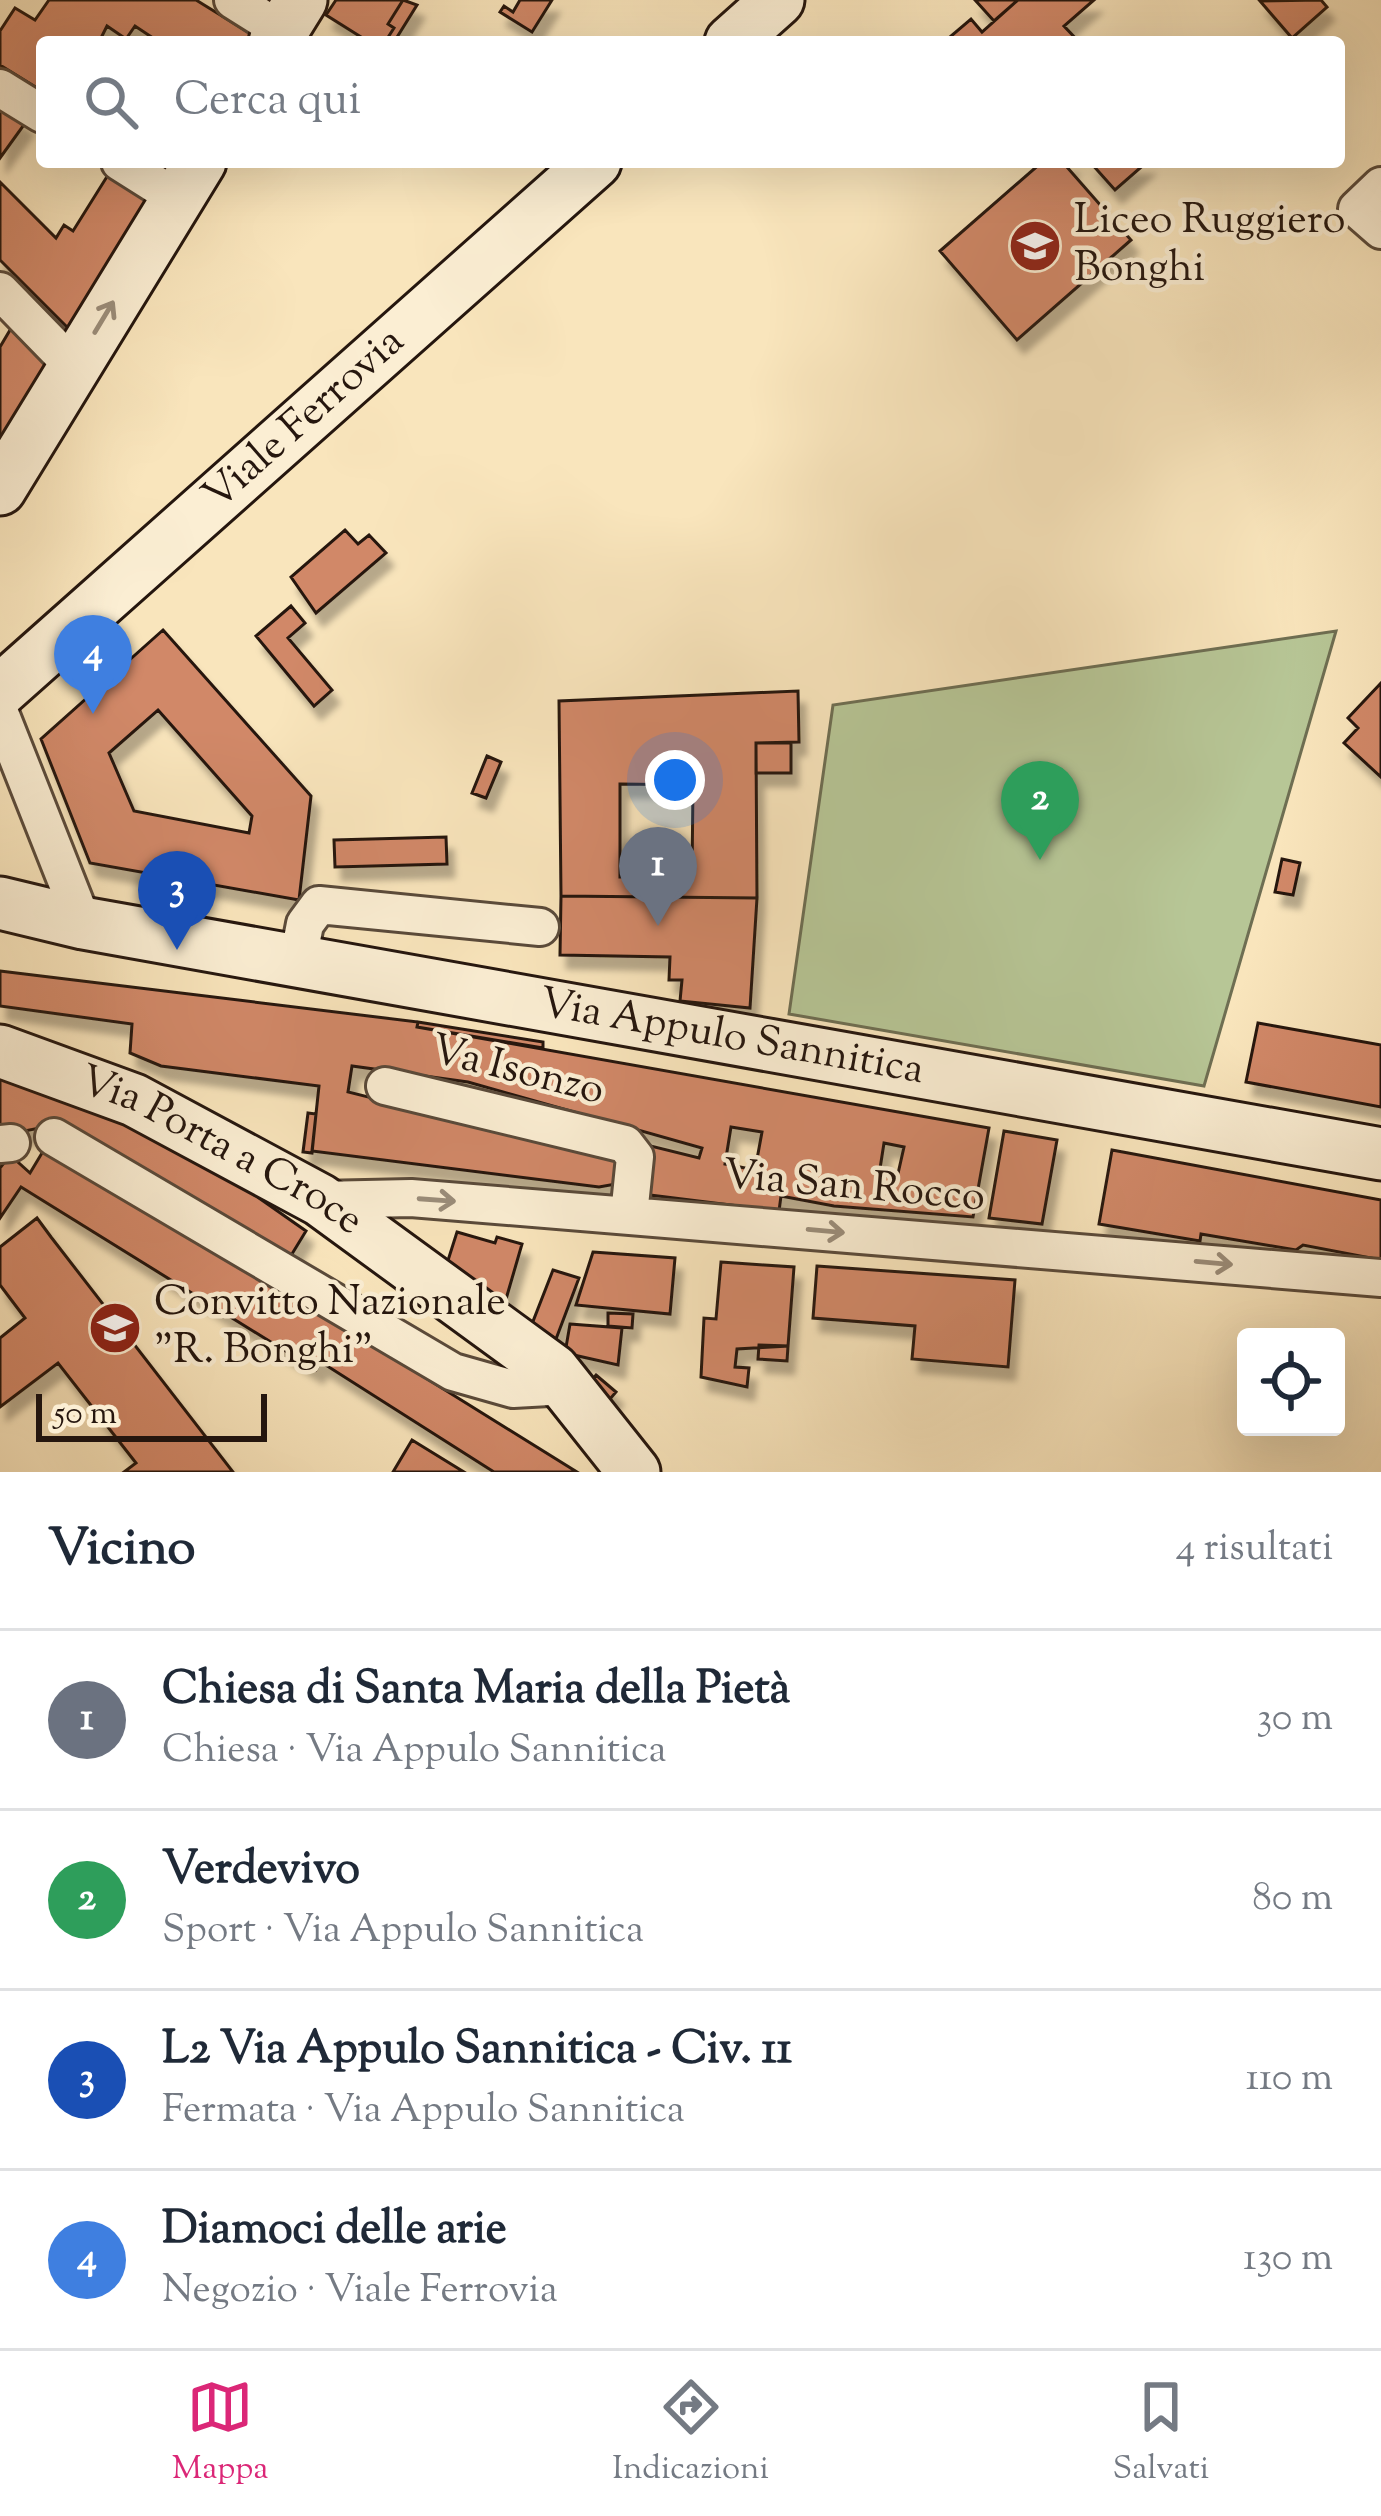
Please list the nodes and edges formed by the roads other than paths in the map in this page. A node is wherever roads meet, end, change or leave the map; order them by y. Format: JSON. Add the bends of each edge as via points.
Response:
{"nodes":[{"id":1,"x":233,"y":0,"type":"edge"},
{"id":2,"x":778,"y":0,"type":"edge"},
{"id":3,"x":286,"y":24,"type":"edge"},
{"id":4,"x":738,"y":36,"type":"edge"},
{"id":5,"x":0,"y":88,"type":"edge"},
{"id":6,"x":36,"y":110,"type":"edge"},
{"id":7,"x":143,"y":168,"type":"edge"},
{"id":8,"x":588,"y":168,"type":"edge"},
{"id":9,"x":188,"y":180,"type":"edge"},
{"id":10,"x":0,"y":291,"type":"edge"},
{"id":11,"x":74,"y":367,"type":"junction"},
{"id":12,"x":0,"y":489,"type":"edge"},
{"id":13,"x":4,"y":682,"type":"edge"},
{"id":14,"x":0,"y":902,"type":"edge"},
{"id":15,"x":83,"y":923,"type":"junction"},
{"id":16,"x":0,"y":925,"type":"edge"},
{"id":17,"x":540,"y":927,"type":"dead end"},
{"id":18,"x":298,"y":960,"type":"junction"},
{"id":19,"x":0,"y":1051,"type":"edge"},
{"id":20,"x":385,"y":1087,"type":"dead end"},
{"id":21,"x":54,"y":1138,"type":"dead end"},
{"id":22,"x":1381,"y":1154,"type":"edge"},
{"id":23,"x":320,"y":1200,"type":"junction"},
{"id":24,"x":628,"y":1215,"type":"junction"},
{"id":25,"x":1381,"y":1278,"type":"edge"},
{"id":26,"x":567,"y":1386,"type":"junction"},
{"id":27,"x":634,"y":1472,"type":"edge"}],
"edges":[{"from":1,"to":3,"type":"street"},
{"from":2,"to":4,"type":"main road"},
{"from":5,"to":6,"type":"street"},
{"from":7,"to":9,"type":"street"},
{"from":8,"to":13,"type":"main road","name":"Viale Ferrovia"},
{"from":11,"to":9,"type":"main road","one_way":true},
{"from":10,"to":11,"type":"street"},
{"from":11,"to":12,"type":"main road"},
{"from":13,"to":15,"type":"street"},
{"from":14,"to":15,"type":"main road","name":"Via Appulo Sannitica"},
{"from":15,"to":16,"type":"main road","name":"Via Appulo Sannitica"},
{"from":15,"to":18,"type":"main road","name":"Via Appulo Sannitica"},
{"from":17,"to":18,"type":"street","via":[[319,904],[305,924]]},
{"from":18,"to":22,"type":"main road","name":"Via Appulo Sannitica"},
{"from":19,"to":23,"type":"main road","name":"Via Porta a Croce","via":[[134,1100]]},
{"from":20,"to":24,"type":"street","name":"Va Isonzo","via":[[625,1144],[635,1157]]},
{"from":21,"to":26,"type":"street","via":[[453,1372],[513,1389]]},
{"from":23,"to":24,"type":"street","name":"Via San Rocco","one_way":true,"via":[[411,1198]]},
{"from":23,"to":26,"type":"main road","name":"Via Porta a Croce"},
{"from":24,"to":25,"type":"street","name":"Via San Rocco","one_way":true},
{"from":26,"to":27,"type":"main road","name":"Via Porta a Croce"}]}
